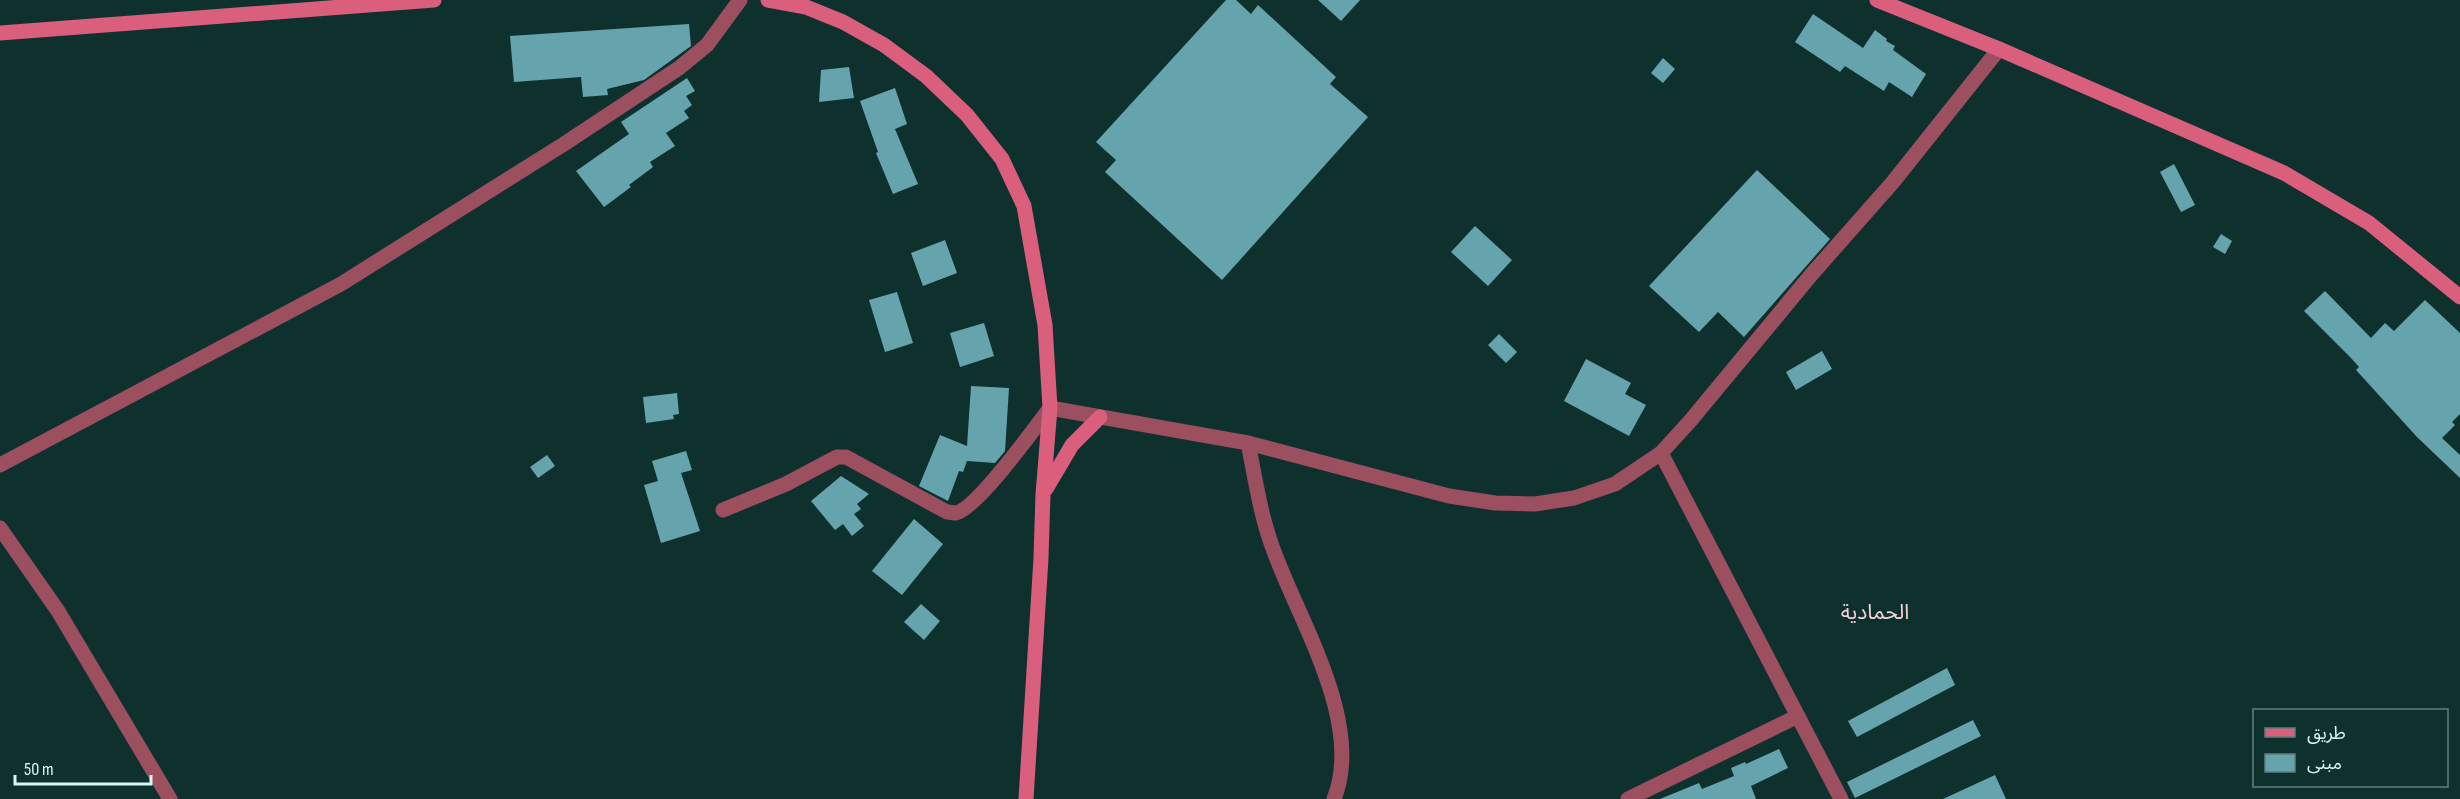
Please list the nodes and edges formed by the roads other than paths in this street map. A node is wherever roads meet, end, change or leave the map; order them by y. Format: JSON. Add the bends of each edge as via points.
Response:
{"nodes":[{"id":1,"x":434,"y":0,"type":"edge"},
{"id":2,"x":740,"y":0,"type":"edge"},
{"id":3,"x":768,"y":0,"type":"edge"},
{"id":4,"x":1877,"y":0,"type":"edge"},
{"id":5,"x":0,"y":33,"type":"edge"},
{"id":6,"x":1999,"y":49,"type":"junction"},
{"id":7,"x":2460,"y":297,"type":"edge"},
{"id":8,"x":1050,"y":408,"type":"junction"},
{"id":9,"x":1100,"y":417,"type":"junction"},
{"id":10,"x":1248,"y":443,"type":"junction"},
{"id":11,"x":1661,"y":453,"type":"junction"},
{"id":12,"x":0,"y":465,"type":"edge"},
{"id":13,"x":1043,"y":494,"type":"junction"},
{"id":14,"x":723,"y":510,"type":"dead end"},
{"id":15,"x":0,"y":528,"type":"edge"},
{"id":16,"x":1798,"y":716,"type":"junction"},
{"id":17,"x":170,"y":799,"type":"edge"},
{"id":18,"x":1026,"y":799,"type":"edge"},
{"id":19,"x":1334,"y":799,"type":"edge"},
{"id":20,"x":1628,"y":799,"type":"edge"},
{"id":21,"x":1841,"y":799,"type":"edge"}],
"edges":[{"from":1,"to":5,"type":"main road"},
{"from":2,"to":12,"type":"street","via":[[707,45],[679,68],[564,144],[341,284]]},
{"from":3,"to":8,"type":"main road","via":[[806,7],[884,45],[926,76],[967,115],[1002,159],[1024,206],[1033,251],[1046,325]]},
{"from":4,"to":6,"type":"main road"},
{"from":6,"to":7,"type":"main road","via":[[2284,172],[2369,223]]},
{"from":6,"to":11,"type":"street","via":[[1893,182]]},
{"from":8,"to":9,"type":"street"},
{"from":8,"to":13,"type":"main road"},
{"from":8,"to":14,"type":"street","via":[[1004,468],[967,507],[956,513],[947,512],[846,457],[837,457]]},
{"from":9,"to":10,"type":"street"},
{"from":9,"to":13,"type":"main road","via":[[1072,445]]},
{"from":10,"to":11,"type":"street","via":[[1449,496],[1535,504],[1574,498],[1615,483]]},
{"from":10,"to":19,"type":"street","via":[[1272,546],[1321,661],[1336,711],[1343,754]]},
{"from":11,"to":16,"type":"street"},
{"from":13,"to":18,"type":"main road"},
{"from":15,"to":17,"type":"street","via":[[58,611]]},
{"from":16,"to":20,"type":"street"},
{"from":16,"to":21,"type":"street"}]}
